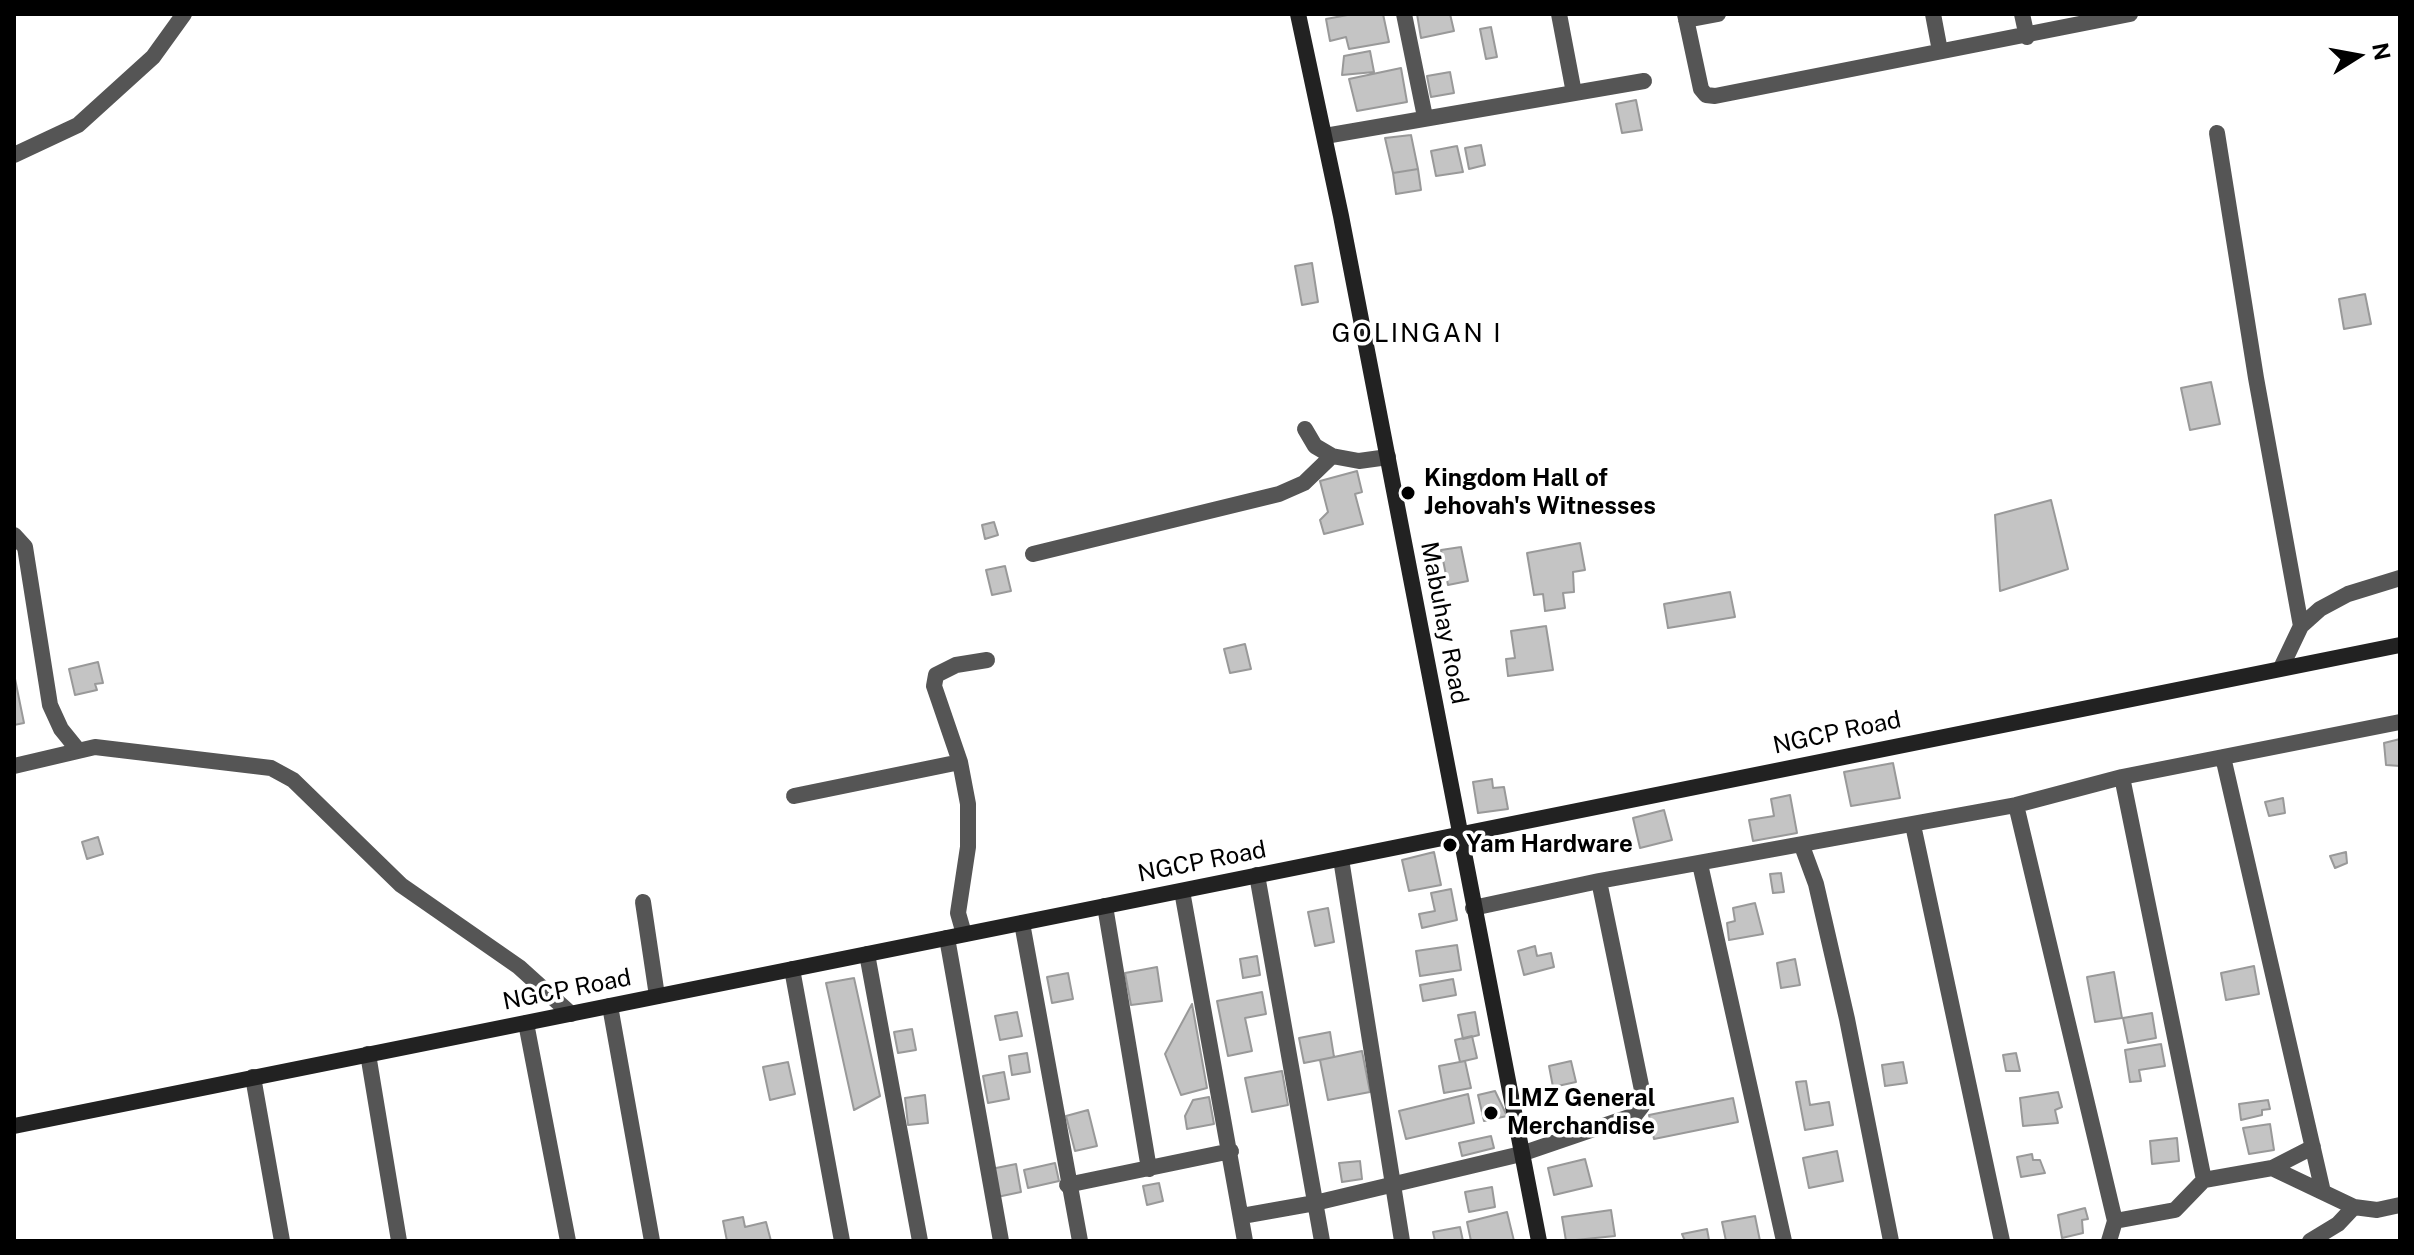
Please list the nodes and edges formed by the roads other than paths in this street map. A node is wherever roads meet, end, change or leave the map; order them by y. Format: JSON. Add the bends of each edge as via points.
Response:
{"nodes":[{"id":1,"x":184,"y":14,"type":"edge"},
{"id":2,"x":1298,"y":14,"type":"edge"},
{"id":3,"x":1404,"y":14,"type":"edge"},
{"id":4,"x":1559,"y":14,"type":"edge"},
{"id":5,"x":1718,"y":14,"type":"edge"},
{"id":6,"x":1933,"y":14,"type":"edge"},
{"id":7,"x":2022,"y":14,"type":"edge"},
{"id":8,"x":2130,"y":14,"type":"edge"},
{"id":9,"x":1685,"y":17,"type":"edge"},
{"id":10,"x":2103,"y":17,"type":"edge"},
{"id":11,"x":2027,"y":37,"type":"junction"},
{"id":12,"x":1940,"y":51,"type":"junction"},
{"id":13,"x":1644,"y":81,"type":"dead end"},
{"id":14,"x":1574,"y":93,"type":"junction"},
{"id":15,"x":1425,"y":117,"type":"junction"},
{"id":16,"x":2217,"y":133,"type":"dead end"},
{"id":17,"x":1325,"y":136,"type":"junction"},
{"id":18,"x":14,"y":155,"type":"edge"},
{"id":19,"x":1305,"y":429,"type":"dead end"},
{"id":20,"x":1332,"y":456,"type":"junction"},
{"id":21,"x":1388,"y":457,"type":"junction"},
{"id":22,"x":14,"y":535,"type":"edge"},
{"id":23,"x":1033,"y":554,"type":"dead end"},
{"id":24,"x":2400,"y":578,"type":"edge"},
{"id":25,"x":2301,"y":626,"type":"junction"},
{"id":26,"x":2400,"y":645,"type":"edge"},
{"id":27,"x":987,"y":660,"type":"dead end"},
{"id":28,"x":2281,"y":668,"type":"junction"},
{"id":29,"x":2400,"y":722,"type":"edge"},
{"id":30,"x":78,"y":750,"type":"junction"},
{"id":31,"x":2223,"y":757,"type":"junction"},
{"id":32,"x":960,"y":762,"type":"junction"},
{"id":33,"x":14,"y":766,"type":"edge"},
{"id":34,"x":2122,"y":777,"type":"junction"},
{"id":35,"x":794,"y":796,"type":"dead end"},
{"id":36,"x":2016,"y":805,"type":"junction"},
{"id":37,"x":1913,"y":825,"type":"junction"},
{"id":38,"x":1459,"y":835,"type":"junction"},
{"id":39,"x":1802,"y":846,"type":"junction"},
{"id":40,"x":1341,"y":859,"type":"junction"},
{"id":41,"x":1700,"y":864,"type":"junction"},
{"id":42,"x":1257,"y":875,"type":"junction"},
{"id":43,"x":1599,"y":881,"type":"junction"},
{"id":44,"x":1182,"y":891,"type":"junction"},
{"id":45,"x":643,"y":902,"type":"dead end"},
{"id":46,"x":1105,"y":906,"type":"junction"},
{"id":47,"x":1473,"y":908,"type":"junction"},
{"id":48,"x":1022,"y":923,"type":"junction"},
{"id":49,"x":964,"y":934,"type":"junction"},
{"id":50,"x":947,"y":938,"type":"junction"},
{"id":51,"x":867,"y":954,"type":"junction"},
{"id":52,"x":792,"y":969,"type":"junction"},
{"id":53,"x":657,"y":996,"type":"junction"},
{"id":54,"x":610,"y":1006,"type":"junction"},
{"id":55,"x":571,"y":1014,"type":"junction"},
{"id":56,"x":526,"y":1023,"type":"junction"},
{"id":57,"x":368,"y":1054,"type":"junction"},
{"id":58,"x":253,"y":1077,"type":"junction"},
{"id":59,"x":14,"y":1126,"type":"edge"},
{"id":60,"x":2313,"y":1147,"type":"junction"},
{"id":61,"x":1231,"y":1151,"type":"junction"},
{"id":62,"x":1521,"y":1154,"type":"junction"},
{"id":63,"x":2272,"y":1168,"type":"junction"},
{"id":64,"x":1149,"y":1169,"type":"junction"},
{"id":65,"x":2204,"y":1180,"type":"junction"},
{"id":66,"x":1391,"y":1184,"type":"junction"},
{"id":67,"x":1067,"y":1185,"type":"junction"},
{"id":68,"x":2323,"y":1192,"type":"junction"},
{"id":69,"x":1315,"y":1203,"type":"junction"},
{"id":70,"x":2400,"y":1205,"type":"edge"},
{"id":71,"x":2354,"y":1207,"type":"junction"},
{"id":72,"x":1242,"y":1216,"type":"junction"},
{"id":73,"x":2115,"y":1221,"type":"junction"},
{"id":74,"x":282,"y":1241,"type":"edge"},
{"id":75,"x":399,"y":1241,"type":"edge"},
{"id":76,"x":568,"y":1241,"type":"edge"},
{"id":77,"x":652,"y":1241,"type":"edge"},
{"id":78,"x":842,"y":1241,"type":"edge"},
{"id":79,"x":920,"y":1241,"type":"edge"},
{"id":80,"x":1001,"y":1241,"type":"edge"},
{"id":81,"x":1080,"y":1241,"type":"edge"},
{"id":82,"x":1245,"y":1241,"type":"edge"},
{"id":83,"x":1322,"y":1241,"type":"edge"},
{"id":84,"x":1402,"y":1241,"type":"edge"},
{"id":85,"x":1539,"y":1241,"type":"edge"},
{"id":86,"x":1784,"y":1241,"type":"edge"},
{"id":87,"x":1891,"y":1241,"type":"edge"},
{"id":88,"x":2002,"y":1241,"type":"edge"},
{"id":89,"x":2109,"y":1241,"type":"edge"},
{"id":90,"x":2310,"y":1241,"type":"edge"}],
"edges":[{"from":1,"to":18,"type":"street","via":[[153,57],[78,125]]},
{"from":2,"to":17,"type":"main road","name":"Mabuhay Road"},
{"from":3,"to":15,"type":"street"},
{"from":4,"to":14,"type":"street"},
{"from":5,"to":9,"type":"street"},
{"from":6,"to":12,"type":"street"},
{"from":7,"to":11,"type":"street"},
{"from":8,"to":10,"type":"street"},
{"from":9,"to":12,"type":"street","via":[[1701,89],[1710,96]]},
{"from":10,"to":11,"type":"street"},
{"from":11,"to":12,"type":"street"},
{"from":13,"to":14,"type":"street"},
{"from":14,"to":15,"type":"street"},
{"from":15,"to":17,"type":"street"},
{"from":16,"to":25,"type":"street"},
{"from":17,"to":21,"type":"main road","name":"Mabuhay Road"},
{"from":19,"to":20,"type":"street","via":[[1315,446]]},
{"from":20,"to":21,"type":"street","via":[[1359,461]]},
{"from":20,"to":23,"type":"street","via":[[1304,483],[1279,494]]},
{"from":21,"to":38,"type":"main road","name":"Mabuhay Road"},
{"from":22,"to":30,"type":"street","via":[[25,547],[50,705]]},
{"from":24,"to":25,"type":"street","via":[[2348,594]]},
{"from":25,"to":28,"type":"street"},
{"from":26,"to":28,"type":"main road","name":"NGCP Road"},
{"from":27,"to":32,"type":"street","via":[[936,675],[934,686]]},
{"from":28,"to":38,"type":"main road","name":"NGCP Road"},
{"from":29,"to":31,"type":"street"},
{"from":30,"to":33,"type":"street"},
{"from":30,"to":55,"type":"street","via":[[124,748],[271,768],[293,780],[401,885],[519,967]]},
{"from":31,"to":34,"type":"street"},
{"from":31,"to":60,"type":"street"},
{"from":32,"to":35,"type":"street"},
{"from":32,"to":49,"type":"street","via":[[968,804],[958,913]]},
{"from":34,"to":36,"type":"street"},
{"from":34,"to":65,"type":"street"},
{"from":36,"to":37,"type":"street"},
{"from":36,"to":73,"type":"street"},
{"from":37,"to":39,"type":"street"},
{"from":37,"to":88,"type":"street"},
{"from":38,"to":40,"type":"main road","name":"NGCP Road"},
{"from":38,"to":47,"type":"main road","name":"Mabuhay Road"},
{"from":39,"to":41,"type":"street"},
{"from":39,"to":87,"type":"street","via":[[1816,884]]},
{"from":40,"to":42,"type":"main road","name":"NGCP Road"},
{"from":40,"to":66,"type":"street"},
{"from":41,"to":43,"type":"street"},
{"from":41,"to":86,"type":"street"},
{"from":42,"to":44,"type":"main road","name":"NGCP Road"},
{"from":42,"to":69,"type":"street"},
{"from":43,"to":47,"type":"street"},
{"from":43,"to":62,"type":"street","via":[[1642,1106],[1611,1126]]},
{"from":44,"to":46,"type":"main road","name":"NGCP Road"},
{"from":44,"to":61,"type":"street"},
{"from":45,"to":53,"type":"street"},
{"from":46,"to":48,"type":"main road","name":"NGCP Road"},
{"from":46,"to":64,"type":"street"},
{"from":47,"to":62,"type":"main road","name":"Mabuhay Road"},
{"from":48,"to":49,"type":"main road","name":"NGCP Road"},
{"from":48,"to":67,"type":"street"},
{"from":49,"to":50,"type":"main road","name":"NGCP Road"},
{"from":50,"to":51,"type":"main road","name":"NGCP Road"},
{"from":50,"to":80,"type":"street"},
{"from":51,"to":52,"type":"main road","name":"NGCP Road"},
{"from":51,"to":79,"type":"street"},
{"from":52,"to":53,"type":"main road","name":"NGCP Road"},
{"from":52,"to":78,"type":"street"},
{"from":53,"to":54,"type":"main road","name":"NGCP Road"},
{"from":54,"to":55,"type":"main road","name":"NGCP Road"},
{"from":54,"to":77,"type":"street"},
{"from":55,"to":56,"type":"main road","name":"NGCP Road"},
{"from":56,"to":57,"type":"main road","name":"NGCP Road"},
{"from":56,"to":76,"type":"street"},
{"from":57,"to":58,"type":"main road","name":"NGCP Road"},
{"from":57,"to":75,"type":"street"},
{"from":58,"to":59,"type":"main road","name":"NGCP Road"},
{"from":58,"to":74,"type":"street"},
{"from":60,"to":63,"type":"street"},
{"from":60,"to":68,"type":"street"},
{"from":61,"to":64,"type":"street"},
{"from":61,"to":72,"type":"street"},
{"from":62,"to":66,"type":"street"},
{"from":62,"to":85,"type":"main road","name":"Mabuhay Road"},
{"from":63,"to":65,"type":"street"},
{"from":63,"to":68,"type":"street"},
{"from":64,"to":67,"type":"street"},
{"from":65,"to":73,"type":"street","via":[[2175,1210]]},
{"from":66,"to":69,"type":"street"},
{"from":66,"to":84,"type":"street"},
{"from":67,"to":81,"type":"street"},
{"from":68,"to":71,"type":"street"},
{"from":69,"to":72,"type":"street"},
{"from":69,"to":83,"type":"street"},
{"from":70,"to":71,"type":"street"},
{"from":71,"to":90,"type":"street"},
{"from":72,"to":82,"type":"street"},
{"from":73,"to":89,"type":"street"}]}
